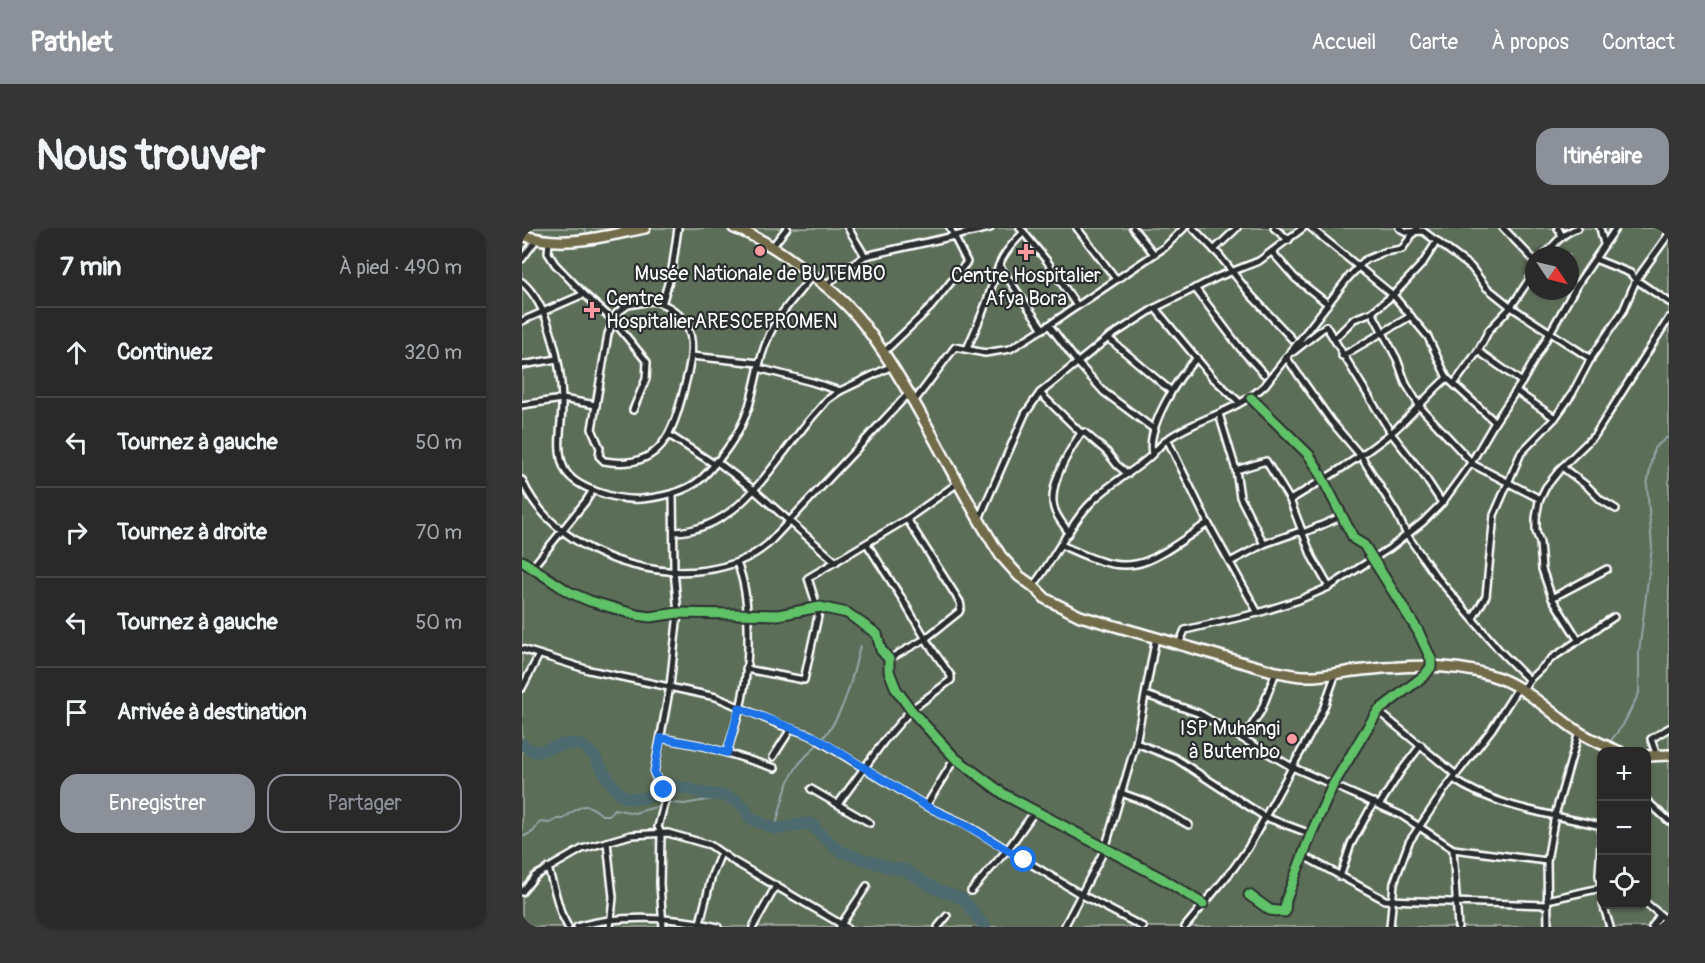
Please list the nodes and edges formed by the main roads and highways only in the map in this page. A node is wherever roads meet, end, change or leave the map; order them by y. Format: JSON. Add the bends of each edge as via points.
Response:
{"nodes":[{"id":1,"x":642,"y":228,"type":"edge"},
{"id":2,"x":737,"y":228,"type":"edge"},
{"id":3,"x":522,"y":235,"type":"edge"},
{"id":4,"x":1608,"y":747,"type":"edge"},
{"id":5,"x":1669,"y":754,"type":"edge"},
{"id":6,"x":1651,"y":756,"type":"edge"}],
"edges":[{"from":1,"to":3,"type":"highway","via":[[583,240],[549,242]]},
{"from":2,"to":4,"type":"highway","via":[[759,238],[813,275],[863,324],[892,366],[1009,566],[1046,598],[1080,616],[1276,672],[1302,676],[1431,667],[1491,675]]},
{"from":5,"to":6,"type":"highway"}]}
